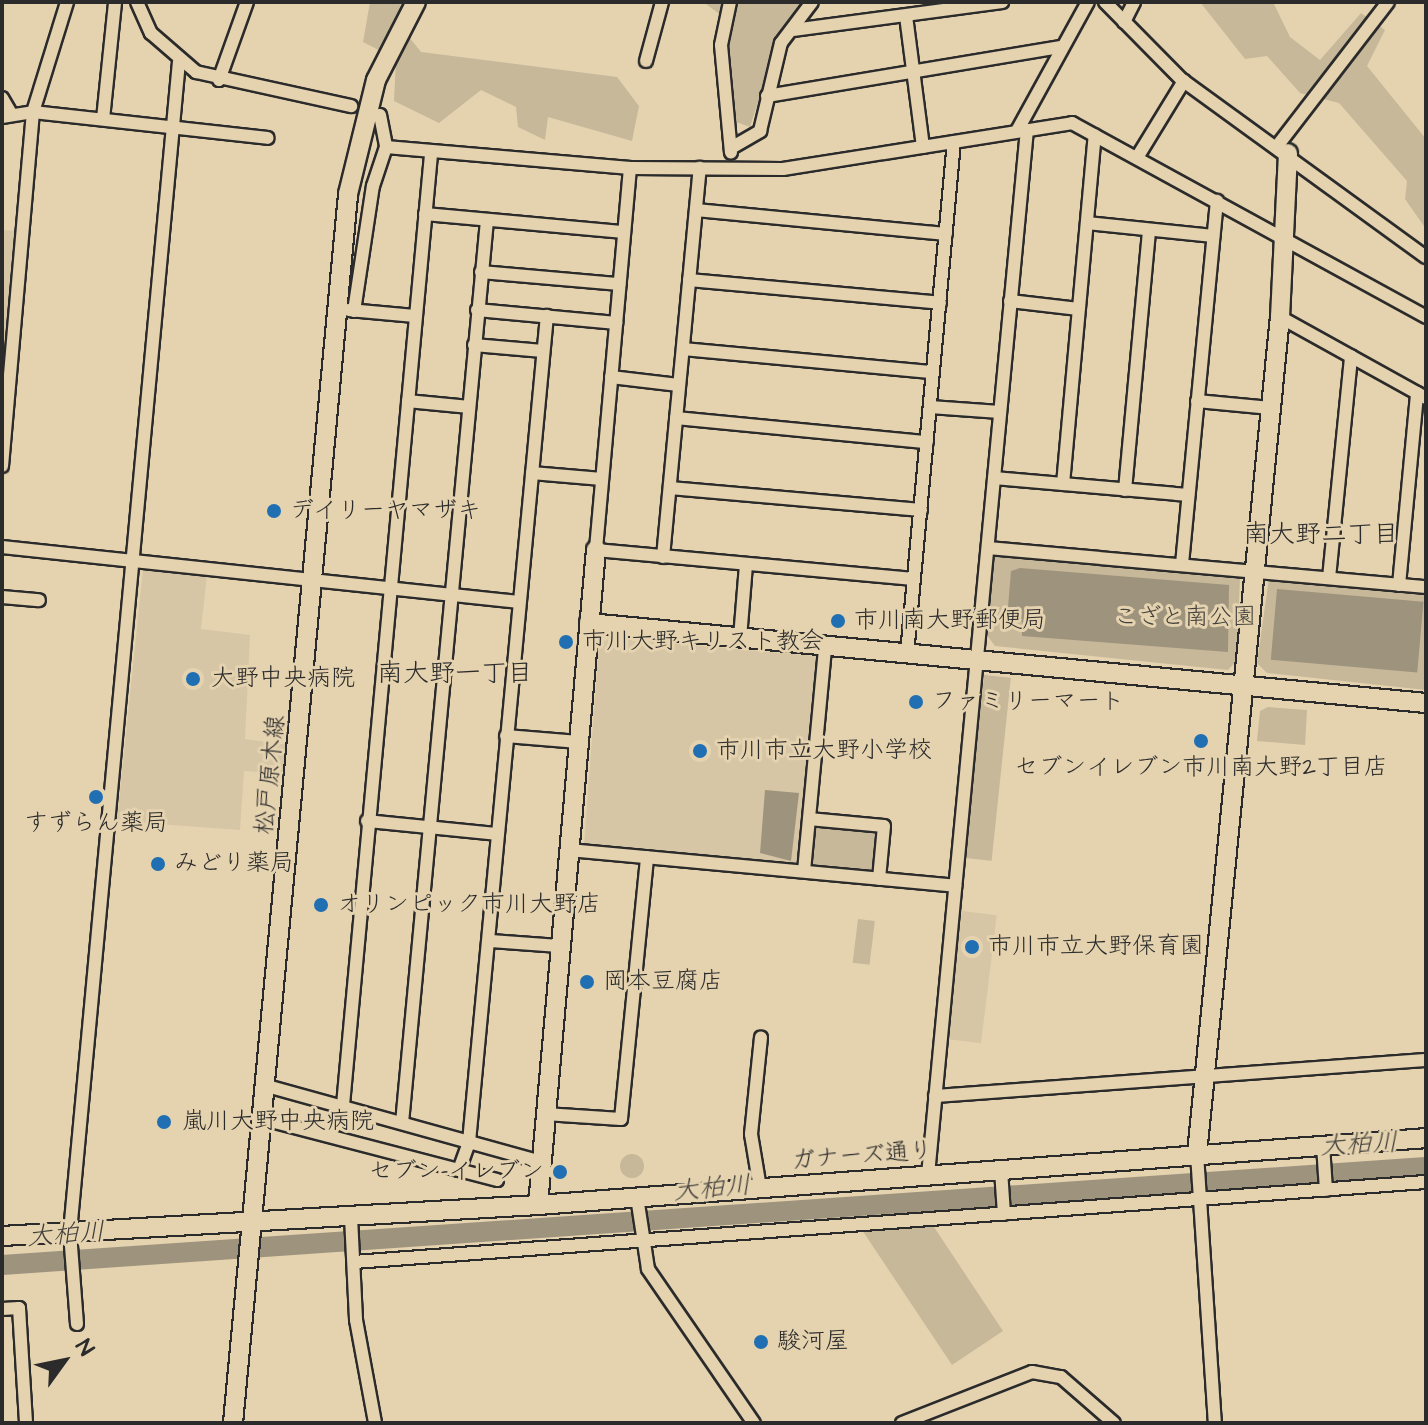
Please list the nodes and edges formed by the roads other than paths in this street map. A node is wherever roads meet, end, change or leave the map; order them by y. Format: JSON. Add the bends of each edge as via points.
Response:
{"nodes":[{"id":1,"x":67,"y":2,"type":"edge"},
{"id":2,"x":115,"y":2,"type":"edge"},
{"id":3,"x":137,"y":2,"type":"edge"},
{"id":4,"x":247,"y":2,"type":"edge"},
{"id":5,"x":416,"y":2,"type":"edge"},
{"id":6,"x":662,"y":2,"type":"edge"},
{"id":7,"x":730,"y":2,"type":"edge"},
{"id":8,"x":812,"y":2,"type":"edge"},
{"id":9,"x":1002,"y":2,"type":"edge"},
{"id":10,"x":1088,"y":2,"type":"edge"},
{"id":11,"x":1105,"y":2,"type":"edge"},
{"id":12,"x":1134,"y":2,"type":"edge"},
{"id":13,"x":1388,"y":2,"type":"edge"},
{"id":14,"x":906,"y":16,"type":"junction"},
{"id":15,"x":1124,"y":22,"type":"junction"},
{"id":16,"x":793,"y":30,"type":"junction"},
{"id":17,"x":1061,"y":47,"type":"junction"},
{"id":18,"x":646,"y":61,"type":"dead end"},
{"id":19,"x":179,"y":62,"type":"junction"},
{"id":20,"x":913,"y":72,"type":"junction"},
{"id":21,"x":219,"y":80,"type":"junction"},
{"id":22,"x":1184,"y":81,"type":"junction"},
{"id":23,"x":767,"y":96,"type":"junction"},
{"id":24,"x":2,"y":98,"type":"edge"},
{"id":25,"x":351,"y":106,"type":"dead end"},
{"id":26,"x":33,"y":112,"type":"junction"},
{"id":27,"x":6,"y":115,"type":"edge"},
{"id":28,"x":380,"y":115,"type":"dead end"},
{"id":29,"x":103,"y":119,"type":"junction"},
{"id":30,"x":172,"y":128,"type":"junction"},
{"id":31,"x":1022,"y":130,"type":"junction"},
{"id":32,"x":1095,"y":135,"type":"junction"},
{"id":33,"x":268,"y":138,"type":"dead end"},
{"id":34,"x":954,"y":142,"type":"junction"},
{"id":35,"x":386,"y":147,"type":"junction"},
{"id":36,"x":923,"y":147,"type":"junction"},
{"id":37,"x":731,"y":148,"type":"junction"},
{"id":38,"x":1283,"y":149,"type":"junction"},
{"id":39,"x":431,"y":155,"type":"junction"},
{"id":40,"x":1138,"y":156,"type":"junction"},
{"id":41,"x":630,"y":168,"type":"junction"},
{"id":42,"x":700,"y":168,"type":"junction"},
{"id":43,"x":730,"y":168,"type":"junction"},
{"id":44,"x":1217,"y":201,"type":"junction"},
{"id":45,"x":696,"y":210,"type":"junction"},
{"id":46,"x":425,"y":214,"type":"junction"},
{"id":47,"x":487,"y":220,"type":"junction"},
{"id":48,"x":1087,"y":223,"type":"junction"},
{"id":49,"x":1149,"y":230,"type":"junction"},
{"id":50,"x":624,"y":232,"type":"junction"},
{"id":51,"x":946,"y":234,"type":"junction"},
{"id":52,"x":1213,"y":236,"type":"junction"},
{"id":53,"x":1283,"y":237,"type":"junction"},
{"id":54,"x":1426,"y":257,"type":"edge"},
{"id":55,"x":481,"y":272,"type":"junction"},
{"id":56,"x":689,"y":280,"type":"junction"},
{"id":57,"x":619,"y":284,"type":"junction"},
{"id":58,"x":1010,"y":301,"type":"junction"},
{"id":59,"x":940,"y":303,"type":"junction"},
{"id":60,"x":1079,"y":309,"type":"junction"},
{"id":61,"x":346,"y":310,"type":"junction"},
{"id":62,"x":477,"y":310,"type":"junction"},
{"id":63,"x":415,"y":316,"type":"junction"},
{"id":64,"x":547,"y":316,"type":"junction"},
{"id":65,"x":1280,"y":317,"type":"junction"},
{"id":66,"x":1426,"y":317,"type":"edge"},
{"id":67,"x":616,"y":323,"type":"junction"},
{"id":68,"x":474,"y":345,"type":"junction"},
{"id":69,"x":683,"y":349,"type":"junction"},
{"id":70,"x":543,"y":351,"type":"junction"},
{"id":71,"x":1351,"y":356,"type":"junction"},
{"id":72,"x":933,"y":372,"type":"junction"},
{"id":73,"x":611,"y":377,"type":"junction"},
{"id":74,"x":679,"y":385,"type":"junction"},
{"id":75,"x":1422,"y":396,"type":"edge"},
{"id":76,"x":408,"y":401,"type":"junction"},
{"id":77,"x":1197,"y":401,"type":"junction"},
{"id":78,"x":469,"y":407,"type":"junction"},
{"id":79,"x":930,"y":407,"type":"junction"},
{"id":80,"x":1271,"y":408,"type":"junction"},
{"id":81,"x":1000,"y":412,"type":"junction"},
{"id":82,"x":676,"y":418,"type":"junction"},
{"id":83,"x":927,"y":442,"type":"junction"},
{"id":84,"x":2,"y":466,"type":"edge"},
{"id":85,"x":532,"y":473,"type":"junction"},
{"id":86,"x":994,"y":478,"type":"junction"},
{"id":87,"x":602,"y":479,"type":"junction"},
{"id":88,"x":1063,"y":484,"type":"junction"},
{"id":89,"x":670,"y":488,"type":"junction"},
{"id":90,"x":1125,"y":490,"type":"junction"},
{"id":91,"x":1188,"y":495,"type":"junction"},
{"id":92,"x":921,"y":510,"type":"junction"},
{"id":93,"x":2,"y":547,"type":"edge"},
{"id":94,"x":988,"y":548,"type":"junction"},
{"id":95,"x":596,"y":550,"type":"junction"},
{"id":96,"x":663,"y":557,"type":"junction"},
{"id":97,"x":132,"y":560,"type":"junction"},
{"id":98,"x":1182,"y":564,"type":"junction"},
{"id":99,"x":746,"y":565,"type":"junction"},
{"id":100,"x":1254,"y":571,"type":"junction"},
{"id":101,"x":1329,"y":578,"type":"junction"},
{"id":102,"x":914,"y":579,"type":"junction"},
{"id":103,"x":316,"y":580,"type":"junction"},
{"id":104,"x":1399,"y":585,"type":"junction"},
{"id":105,"x":1426,"y":587,"type":"edge"},
{"id":106,"x":391,"y":590,"type":"junction"},
{"id":107,"x":451,"y":595,"type":"junction"},
{"id":108,"x":2,"y":597,"type":"edge"},
{"id":109,"x":39,"y":600,"type":"dead end"},
{"id":110,"x":519,"y":602,"type":"junction"},
{"id":111,"x":589,"y":623,"type":"junction"},
{"id":112,"x":740,"y":638,"type":"junction"},
{"id":113,"x":825,"y":647,"type":"junction"},
{"id":114,"x":907,"y":654,"type":"junction"},
{"id":115,"x":977,"y":661,"type":"junction"},
{"id":116,"x":1244,"y":685,"type":"junction"},
{"id":117,"x":1426,"y":703,"type":"edge"},
{"id":118,"x":506,"y":736,"type":"junction"},
{"id":119,"x":579,"y":742,"type":"junction"},
{"id":120,"x":809,"y":819,"type":"junction"},
{"id":121,"x":367,"y":821,"type":"junction"},
{"id":122,"x":429,"y":827,"type":"junction"},
{"id":123,"x":497,"y":834,"type":"junction"},
{"id":124,"x":569,"y":850,"type":"junction"},
{"id":125,"x":647,"y":857,"type":"junction"},
{"id":126,"x":804,"y":871,"type":"junction"},
{"id":127,"x":879,"y":879,"type":"junction"},
{"id":128,"x":955,"y":886,"type":"junction"},
{"id":129,"x":490,"y":941,"type":"junction"},
{"id":130,"x":560,"y":946,"type":"junction"},
{"id":131,"x":760,"y":1038,"type":"dead end"},
{"id":132,"x":1426,"y":1060,"type":"edge"},
{"id":133,"x":1208,"y":1075,"type":"junction"},
{"id":134,"x":267,"y":1086,"type":"junction"},
{"id":135,"x":935,"y":1096,"type":"junction"},
{"id":136,"x":343,"y":1105,"type":"junction"},
{"id":137,"x":545,"y":1114,"type":"junction"},
{"id":138,"x":263,"y":1119,"type":"junction"},
{"id":139,"x":402,"y":1123,"type":"junction"},
{"id":140,"x":1426,"y":1138,"type":"edge"},
{"id":141,"x":469,"y":1142,"type":"junction"},
{"id":142,"x":1323,"y":1150,"type":"junction"},
{"id":143,"x":1197,"y":1154,"type":"junction"},
{"id":144,"x":541,"y":1162,"type":"junction"},
{"id":145,"x":459,"y":1170,"type":"junction"},
{"id":146,"x":1001,"y":1170,"type":"junction"},
{"id":147,"x":928,"y":1175,"type":"junction"},
{"id":148,"x":497,"y":1180,"type":"dead end"},
{"id":149,"x":1426,"y":1182,"type":"edge"},
{"id":150,"x":760,"y":1188,"type":"junction"},
{"id":151,"x":1326,"y":1188,"type":"junction"},
{"id":152,"x":637,"y":1197,"type":"junction"},
{"id":153,"x":1199,"y":1200,"type":"junction"},
{"id":154,"x":538,"y":1205,"type":"junction"},
{"id":155,"x":1004,"y":1214,"type":"junction"},
{"id":156,"x":351,"y":1217,"type":"junction"},
{"id":157,"x":252,"y":1228,"type":"junction"},
{"id":158,"x":2,"y":1236,"type":"edge"},
{"id":159,"x":70,"y":1239,"type":"junction"},
{"id":160,"x":640,"y":1242,"type":"junction"},
{"id":161,"x":354,"y":1262,"type":"junction"},
{"id":162,"x":2,"y":1309,"type":"edge"},
{"id":163,"x":77,"y":1324,"type":"dead end"},
{"id":164,"x":26,"y":1423,"type":"edge"},
{"id":165,"x":233,"y":1423,"type":"edge"},
{"id":166,"x":375,"y":1423,"type":"edge"},
{"id":167,"x":754,"y":1423,"type":"edge"},
{"id":168,"x":902,"y":1423,"type":"edge"},
{"id":169,"x":1114,"y":1423,"type":"edge"},
{"id":170,"x":1215,"y":1423,"type":"edge"}],
"edges":[{"from":1,"to":26,"type":"street"},
{"from":2,"to":29,"type":"street"},
{"from":3,"to":19,"type":"street","via":[[142,21]]},
{"from":4,"to":21,"type":"street"},
{"from":5,"to":61,"type":"street","name":"松戸原木線","via":[[360,127]]},
{"from":6,"to":18,"type":"street"},
{"from":7,"to":37,"type":"street","via":[[721,45]]},
{"from":8,"to":16,"type":"street"},
{"from":9,"to":14,"type":"street"},
{"from":10,"to":17,"type":"street"},
{"from":11,"to":15,"type":"street"},
{"from":12,"to":15,"type":"street"},
{"from":13,"to":38,"type":"street"},
{"from":14,"to":16,"type":"street"},
{"from":14,"to":20,"type":"street"},
{"from":15,"to":22,"type":"street"},
{"from":16,"to":23,"type":"street","via":[[781,43]]},
{"from":17,"to":20,"type":"street"},
{"from":17,"to":31,"type":"street"},
{"from":19,"to":21,"type":"street"},
{"from":19,"to":30,"type":"street"},
{"from":20,"to":23,"type":"street"},
{"from":20,"to":36,"type":"street"},
{"from":21,"to":25,"type":"street"},
{"from":22,"to":38,"type":"street"},
{"from":22,"to":40,"type":"street"},
{"from":23,"to":37,"type":"street","via":[[760,131]]},
{"from":24,"to":27,"type":"street"},
{"from":26,"to":27,"type":"street"},
{"from":26,"to":29,"type":"street"},
{"from":26,"to":84,"type":"street"},
{"from":28,"to":35,"type":"street"},
{"from":29,"to":30,"type":"street"},
{"from":30,"to":33,"type":"street"},
{"from":30,"to":97,"type":"street"},
{"from":31,"to":32,"type":"street","via":[[1072,123]]},
{"from":31,"to":34,"type":"street"},
{"from":31,"to":58,"type":"street"},
{"from":32,"to":40,"type":"street"},
{"from":32,"to":48,"type":"street"},
{"from":34,"to":36,"type":"street"},
{"from":34,"to":51,"type":"street"},
{"from":35,"to":39,"type":"street"},
{"from":35,"to":61,"type":"street"},
{"from":36,"to":43,"type":"street","via":[[783,169]]},
{"from":37,"to":43,"type":"street"},
{"from":38,"to":53,"type":"street"},
{"from":38,"to":54,"type":"street","via":[[1374,226]]},
{"from":39,"to":41,"type":"street"},
{"from":39,"to":46,"type":"street"},
{"from":40,"to":44,"type":"street"},
{"from":41,"to":42,"type":"street"},
{"from":41,"to":50,"type":"street"},
{"from":42,"to":43,"type":"street"},
{"from":42,"to":45,"type":"street"},
{"from":44,"to":52,"type":"street"},
{"from":44,"to":53,"type":"street"},
{"from":45,"to":51,"type":"street"},
{"from":45,"to":56,"type":"street"},
{"from":46,"to":47,"type":"street"},
{"from":46,"to":63,"type":"street"},
{"from":47,"to":50,"type":"street"},
{"from":47,"to":55,"type":"street"},
{"from":48,"to":49,"type":"street"},
{"from":48,"to":60,"type":"street"},
{"from":49,"to":52,"type":"street"},
{"from":49,"to":90,"type":"street"},
{"from":50,"to":57,"type":"street"},
{"from":51,"to":59,"type":"street"},
{"from":52,"to":77,"type":"street"},
{"from":53,"to":65,"type":"street"},
{"from":53,"to":66,"type":"street"},
{"from":55,"to":57,"type":"street"},
{"from":55,"to":62,"type":"street"},
{"from":56,"to":59,"type":"street"},
{"from":56,"to":69,"type":"street"},
{"from":57,"to":67,"type":"street"},
{"from":58,"to":60,"type":"street"},
{"from":58,"to":81,"type":"street"},
{"from":59,"to":72,"type":"street"},
{"from":60,"to":88,"type":"street"},
{"from":61,"to":63,"type":"street"},
{"from":61,"to":103,"type":"street","name":"松戸原木線"},
{"from":62,"to":64,"type":"street"},
{"from":62,"to":68,"type":"street"},
{"from":63,"to":76,"type":"street"},
{"from":64,"to":67,"type":"street"},
{"from":64,"to":70,"type":"street"},
{"from":65,"to":71,"type":"street"},
{"from":65,"to":80,"type":"street"},
{"from":67,"to":73,"type":"street"},
{"from":68,"to":70,"type":"street"},
{"from":68,"to":78,"type":"street"},
{"from":69,"to":72,"type":"street"},
{"from":69,"to":74,"type":"street"},
{"from":70,"to":85,"type":"street"},
{"from":71,"to":75,"type":"street"},
{"from":71,"to":101,"type":"street"},
{"from":72,"to":79,"type":"street"},
{"from":73,"to":74,"type":"street"},
{"from":73,"to":87,"type":"street"},
{"from":74,"to":82,"type":"street"},
{"from":75,"to":104,"type":"street"},
{"from":76,"to":78,"type":"street"},
{"from":76,"to":106,"type":"street"},
{"from":77,"to":80,"type":"street"},
{"from":77,"to":91,"type":"street"},
{"from":78,"to":107,"type":"street"},
{"from":79,"to":81,"type":"street"},
{"from":79,"to":83,"type":"street"},
{"from":80,"to":100,"type":"street"},
{"from":81,"to":86,"type":"street"},
{"from":82,"to":83,"type":"street"},
{"from":82,"to":89,"type":"street"},
{"from":83,"to":92,"type":"street"},
{"from":85,"to":87,"type":"street"},
{"from":85,"to":110,"type":"street"},
{"from":86,"to":88,"type":"street"},
{"from":86,"to":94,"type":"street"},
{"from":87,"to":95,"type":"street"},
{"from":88,"to":90,"type":"street"},
{"from":89,"to":92,"type":"street"},
{"from":89,"to":96,"type":"street"},
{"from":90,"to":91,"type":"street"},
{"from":91,"to":98,"type":"street"},
{"from":92,"to":102,"type":"street"},
{"from":93,"to":97,"type":"street"},
{"from":94,"to":98,"type":"street"},
{"from":94,"to":115,"type":"street"},
{"from":95,"to":96,"type":"street"},
{"from":95,"to":111,"type":"street"},
{"from":96,"to":99,"type":"street"},
{"from":97,"to":103,"type":"street"},
{"from":97,"to":159,"type":"street"},
{"from":98,"to":100,"type":"street"},
{"from":99,"to":102,"type":"street"},
{"from":99,"to":112,"type":"street"},
{"from":100,"to":101,"type":"street"},
{"from":100,"to":116,"type":"street"},
{"from":101,"to":104,"type":"street"},
{"from":102,"to":114,"type":"street"},
{"from":103,"to":106,"type":"street"},
{"from":103,"to":134,"type":"street","name":"松戸原木線"},
{"from":104,"to":105,"type":"street"},
{"from":106,"to":107,"type":"street"},
{"from":106,"to":121,"type":"street"},
{"from":107,"to":110,"type":"street"},
{"from":107,"to":122,"type":"street"},
{"from":108,"to":109,"type":"street"},
{"from":110,"to":118,"type":"street"},
{"from":111,"to":112,"type":"street"},
{"from":111,"to":119,"type":"street"},
{"from":112,"to":113,"type":"street"},
{"from":113,"to":114,"type":"street"},
{"from":113,"to":120,"type":"street"},
{"from":114,"to":115,"type":"street"},
{"from":115,"to":116,"type":"street"},
{"from":115,"to":128,"type":"street"},
{"from":116,"to":117,"type":"street"},
{"from":116,"to":133,"type":"street"},
{"from":118,"to":119,"type":"street"},
{"from":118,"to":123,"type":"street"},
{"from":119,"to":124,"type":"street"},
{"from":120,"to":126,"type":"street"},
{"from":120,"to":127,"type":"street","via":[[884,826]]},
{"from":121,"to":122,"type":"street"},
{"from":121,"to":136,"type":"street"},
{"from":122,"to":123,"type":"street"},
{"from":122,"to":139,"type":"street"},
{"from":123,"to":129,"type":"street"},
{"from":124,"to":125,"type":"street"},
{"from":124,"to":130,"type":"street"},
{"from":125,"to":126,"type":"street"},
{"from":125,"to":137,"type":"street","via":[[621,1119]]},
{"from":126,"to":127,"type":"street"},
{"from":127,"to":128,"type":"street"},
{"from":128,"to":135,"type":"street"},
{"from":129,"to":130,"type":"street"},
{"from":129,"to":141,"type":"street"},
{"from":130,"to":137,"type":"street"},
{"from":131,"to":150,"type":"street","via":[[751,1134]]},
{"from":132,"to":133,"type":"street"},
{"from":133,"to":135,"type":"street"},
{"from":133,"to":143,"type":"street"},
{"from":134,"to":136,"type":"street"},
{"from":134,"to":138,"type":"street","name":"松戸原木線"},
{"from":135,"to":147,"type":"street"},
{"from":136,"to":139,"type":"street"},
{"from":137,"to":144,"type":"street"},
{"from":138,"to":145,"type":"street"},
{"from":138,"to":157,"type":"street","name":"松戸原木線"},
{"from":139,"to":141,"type":"street"},
{"from":140,"to":142,"type":"street","name":"ガナーズ通り"},
{"from":141,"to":144,"type":"street"},
{"from":141,"to":145,"type":"street"},
{"from":142,"to":143,"type":"street","name":"ガナーズ通り"},
{"from":142,"to":151,"type":"street"},
{"from":143,"to":146,"type":"street","name":"ガナーズ通り"},
{"from":143,"to":153,"type":"street"},
{"from":144,"to":154,"type":"street"},
{"from":145,"to":148,"type":"street"},
{"from":146,"to":147,"type":"street","name":"ガナーズ通り"},
{"from":146,"to":155,"type":"street"},
{"from":147,"to":150,"type":"street","name":"ガナーズ通り"},
{"from":149,"to":151,"type":"street"},
{"from":150,"to":152,"type":"street","name":"ガナーズ通り"},
{"from":151,"to":153,"type":"street"},
{"from":152,"to":154,"type":"street","name":"ガナーズ通り"},
{"from":152,"to":160,"type":"street"},
{"from":153,"to":155,"type":"street"},
{"from":153,"to":170,"type":"street"},
{"from":154,"to":156,"type":"street","name":"ガナーズ通り"},
{"from":155,"to":160,"type":"street"},
{"from":156,"to":157,"type":"street","name":"ガナーズ通り"},
{"from":156,"to":161,"type":"street"},
{"from":157,"to":159,"type":"street","name":"ガナーズ通り"},
{"from":157,"to":165,"type":"street","name":"松戸原木線"},
{"from":158,"to":159,"type":"street","name":"ガナーズ通り"},
{"from":159,"to":163,"type":"street"},
{"from":160,"to":161,"type":"street"},
{"from":160,"to":167,"type":"street","via":[[648,1269]]},
{"from":161,"to":166,"type":"street"},
{"from":162,"to":164,"type":"street","via":[[19,1308]]},
{"from":168,"to":169,"type":"street","via":[[1032,1372],[1061,1377]]}]}
